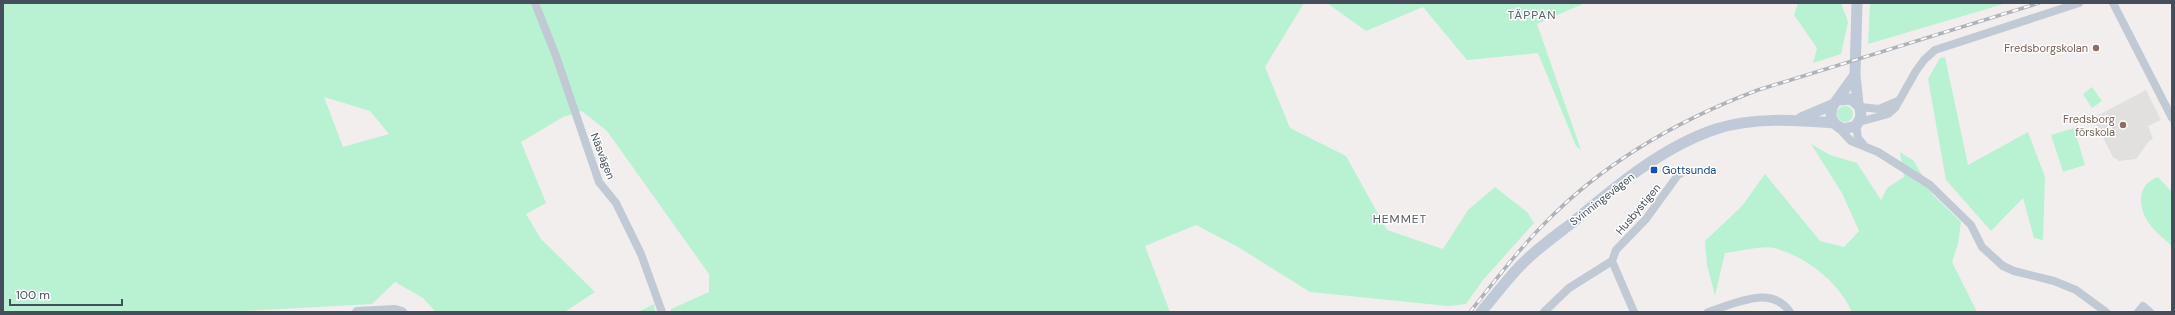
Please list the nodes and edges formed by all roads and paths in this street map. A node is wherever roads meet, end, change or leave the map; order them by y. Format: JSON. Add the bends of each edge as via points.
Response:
{"nodes":[{"id":1,"x":535,"y":3,"type":"edge"},
{"id":2,"x":1857,"y":3,"type":"edge"},
{"id":3,"x":2079,"y":3,"type":"edge"},
{"id":4,"x":2113,"y":3,"type":"edge"},
{"id":5,"x":1855,"y":76,"type":"junction"},
{"id":6,"x":1898,"y":101,"type":"junction"},
{"id":7,"x":1836,"y":102,"type":"junction"},
{"id":8,"x":1861,"y":115,"type":"junction"},
{"id":9,"x":2172,"y":118,"type":"edge"},
{"id":10,"x":1795,"y":120,"type":"junction"},
{"id":11,"x":1836,"y":125,"type":"junction"},
{"id":12,"x":1863,"y":144,"type":"junction"},
{"id":13,"x":1683,"y":172,"type":"dead end"},
{"id":14,"x":1612,"y":261,"type":"junction"},
{"id":15,"x":357,"y":312,"type":"edge"},
{"id":16,"x":402,"y":312,"type":"edge"},
{"id":17,"x":662,"y":312,"type":"edge"},
{"id":18,"x":1481,"y":312,"type":"edge"},
{"id":19,"x":1544,"y":312,"type":"edge"},
{"id":20,"x":1634,"y":312,"type":"edge"},
{"id":21,"x":1708,"y":312,"type":"edge"},
{"id":22,"x":1790,"y":312,"type":"edge"},
{"id":23,"x":2106,"y":312,"type":"edge"},
{"id":24,"x":2138,"y":312,"type":"edge"},
{"id":25,"x":2150,"y":312,"type":"edge"}],
"edges":[{"from":1,"to":17,"type":"street","name":"Näsvägen","via":[[599,182],[616,203],[635,241]]},
{"from":2,"to":5,"type":"main road"},
{"from":3,"to":6,"type":"street","via":[[1935,50],[1920,65]]},
{"from":4,"to":9,"type":"street"},
{"from":5,"to":7,"type":"main road","name":"Svinningevägen"},
{"from":5,"to":8,"type":"main road"},
{"from":6,"to":8,"type":"street"},
{"from":6,"to":8,"type":"street","via":[[1888,114]]},
{"from":7,"to":8,"type":"main road","via":[[1851,99]]},
{"from":7,"to":10,"type":"main road","name":"Svinningevägen","via":[[1815,114]]},
{"from":7,"to":11,"type":"main road","via":[[1831,114]]},
{"from":8,"to":11,"type":"main road","name":"Svinningevägen","via":[[1848,129]]},
{"from":8,"to":12,"type":"street","via":[[1858,138]]},
{"from":10,"to":11,"type":"main road","name":"Svinningevägen"},
{"from":10,"to":18,"type":"main road","name":"Svinningevägen","via":[[1749,122],[1717,129],[1695,138],[1641,168],[1540,247]]},
{"from":11,"to":12,"type":"street","via":[[1851,141]]},
{"from":12,"to":23,"type":"street","via":[[1930,186],[1971,225],[1982,247],[2003,266],[2076,290]]},
{"from":13,"to":14,"type":"street","name":"Husbystigen","via":[[1646,219],[1616,250]]},
{"from":14,"to":19,"type":"street","name":"Husbystigen","via":[[1569,288]]},
{"from":14,"to":20,"type":"street"},
{"from":15,"to":16,"type":"street"},
{"from":21,"to":22,"type":"street","via":[[1762,296],[1780,301]]},
{"from":24,"to":25,"type":"street","via":[[2143,306]]}]}
